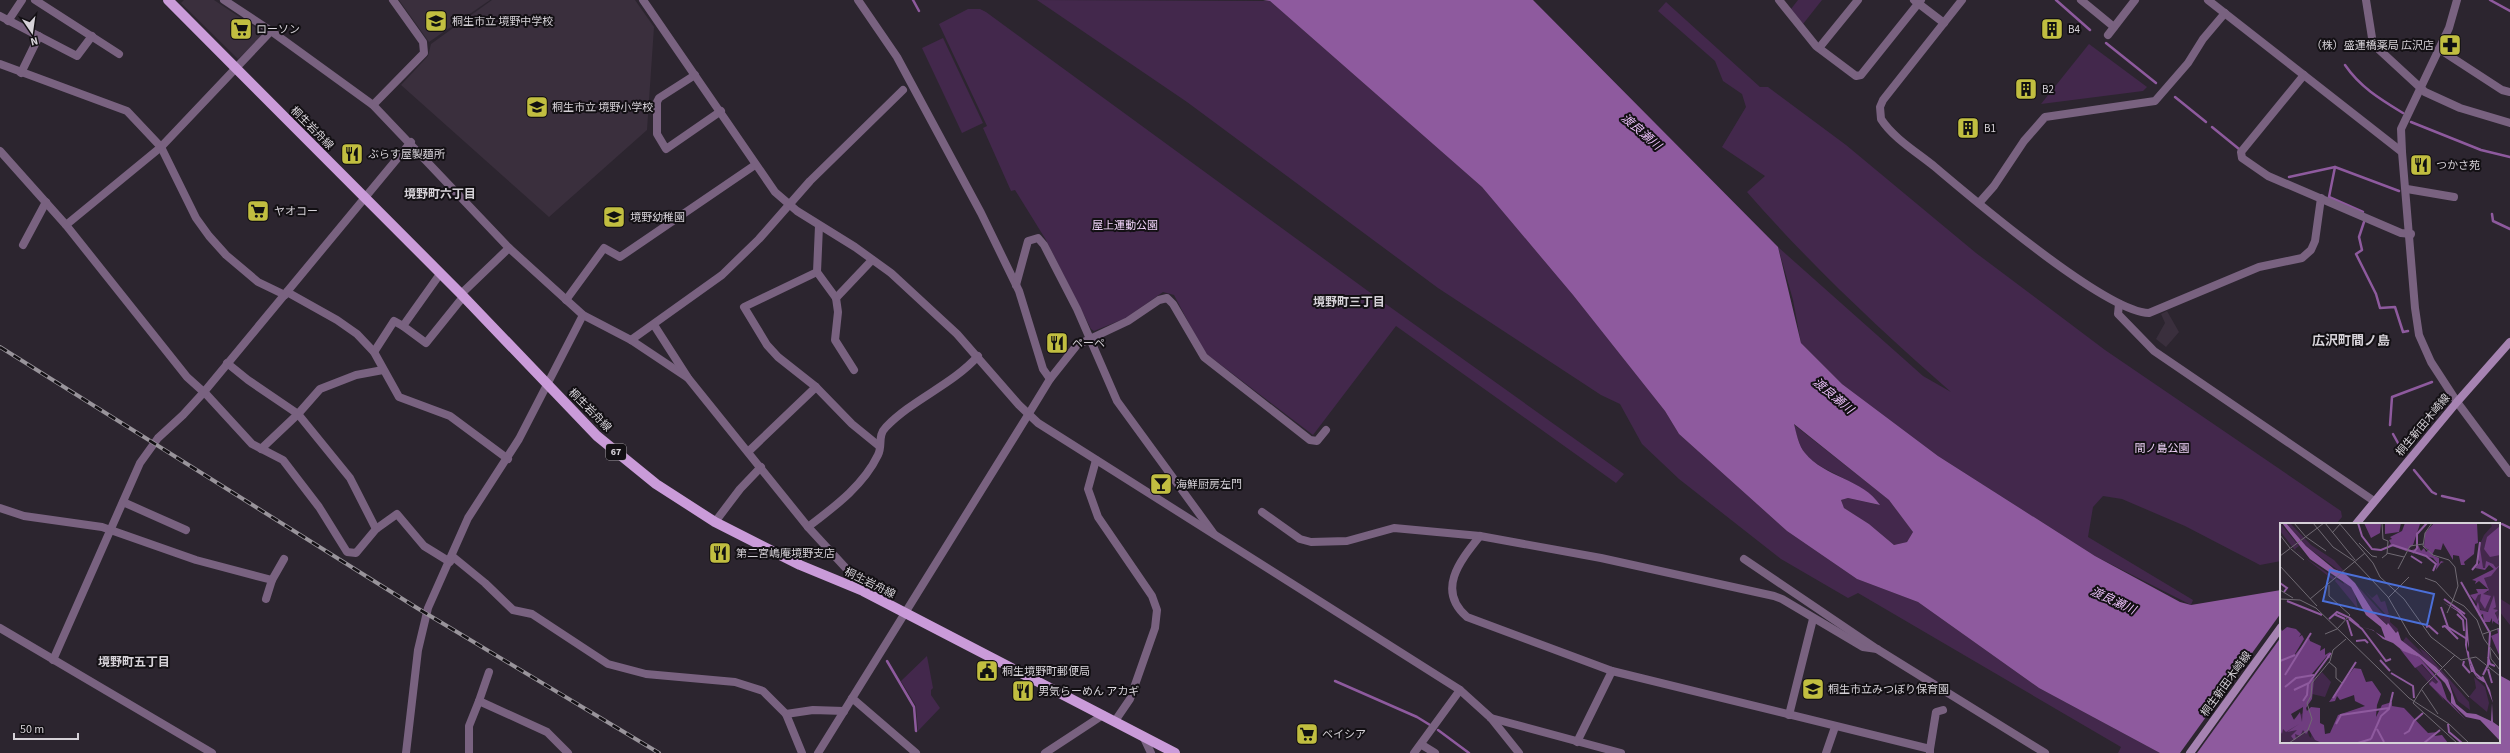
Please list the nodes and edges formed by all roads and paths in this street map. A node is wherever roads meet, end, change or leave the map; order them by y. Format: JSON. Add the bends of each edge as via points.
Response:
{"nodes":[{"id":1,"x":22,"y":0,"type":"edge"},
{"id":2,"x":35,"y":0,"type":"edge"},
{"id":3,"x":168,"y":0,"type":"edge"},
{"id":4,"x":224,"y":0,"type":"edge"},
{"id":5,"x":393,"y":0,"type":"edge"},
{"id":6,"x":643,"y":0,"type":"edge"},
{"id":7,"x":858,"y":0,"type":"edge"},
{"id":8,"x":1779,"y":0,"type":"edge"},
{"id":9,"x":1858,"y":0,"type":"edge"},
{"id":10,"x":1962,"y":0,"type":"edge"},
{"id":11,"x":2081,"y":0,"type":"edge"},
{"id":12,"x":2135,"y":0,"type":"edge"},
{"id":13,"x":2208,"y":0,"type":"edge"},
{"id":14,"x":2366,"y":0,"type":"edge"},
{"id":15,"x":2458,"y":0,"type":"edge"},
{"id":16,"x":1918,"y":1,"type":"edge"},
{"id":17,"x":2225,"y":13,"type":"junction"},
{"id":18,"x":0,"y":16,"type":"edge"},
{"id":19,"x":8,"y":21,"type":"junction"},
{"id":20,"x":1944,"y":23,"type":"junction"},
{"id":21,"x":2114,"y":27,"type":"junction"},
{"id":22,"x":271,"y":30,"type":"junction"},
{"id":23,"x":2108,"y":35,"type":"dead end"},
{"id":24,"x":39,"y":36,"type":"junction"},
{"id":25,"x":92,"y":36,"type":"junction"},
{"id":26,"x":1819,"y":48,"type":"junction"},
{"id":27,"x":2439,"y":49,"type":"junction"},
{"id":28,"x":119,"y":54,"type":"dead end"},
{"id":29,"x":0,"y":64,"type":"edge"},
{"id":30,"x":236,"y":68,"type":"junction"},
{"id":31,"x":21,"y":73,"type":"junction"},
{"id":32,"x":695,"y":75,"type":"junction"},
{"id":33,"x":2304,"y":75,"type":"junction"},
{"id":34,"x":2421,"y":88,"type":"junction"},
{"id":35,"x":903,"y":90,"type":"dead end"},
{"id":36,"x":2510,"y":92,"type":"edge"},
{"id":37,"x":373,"y":105,"type":"junction"},
{"id":38,"x":721,"y":111,"type":"junction"},
{"id":39,"x":2510,"y":123,"type":"edge"},
{"id":40,"x":411,"y":142,"type":"junction"},
{"id":41,"x":160,"y":147,"type":"junction"},
{"id":42,"x":0,"y":151,"type":"edge"},
{"id":43,"x":2402,"y":152,"type":"junction"},
{"id":44,"x":755,"y":165,"type":"junction"},
{"id":45,"x":2407,"y":189,"type":"junction"},
{"id":46,"x":2454,"y":197,"type":"dead end"},
{"id":47,"x":365,"y":198,"type":"junction"},
{"id":48,"x":2321,"y":198,"type":"junction"},
{"id":49,"x":46,"y":202,"type":"junction"},
{"id":50,"x":1979,"y":203,"type":"junction"},
{"id":51,"x":788,"y":204,"type":"junction"},
{"id":52,"x":66,"y":225,"type":"junction"},
{"id":53,"x":820,"y":226,"type":"junction"},
{"id":54,"x":2411,"y":234,"type":"junction"},
{"id":55,"x":23,"y":245,"type":"dead end"},
{"id":56,"x":509,"y":248,"type":"junction"},
{"id":57,"x":872,"y":260,"type":"junction"},
{"id":58,"x":817,"y":272,"type":"junction"},
{"id":59,"x":440,"y":274,"type":"junction"},
{"id":60,"x":1016,"y":285,"type":"junction"},
{"id":61,"x":286,"y":293,"type":"junction"},
{"id":62,"x":462,"y":296,"type":"junction"},
{"id":63,"x":836,"y":298,"type":"junction"},
{"id":64,"x":566,"y":300,"type":"junction"},
{"id":65,"x":2119,"y":304,"type":"junction"},
{"id":66,"x":583,"y":315,"type":"junction"},
{"id":67,"x":654,"y":325,"type":"junction"},
{"id":68,"x":403,"y":326,"type":"junction"},
{"id":69,"x":1090,"y":338,"type":"junction"},
{"id":70,"x":631,"y":340,"type":"junction"},
{"id":71,"x":2510,"y":342,"type":"edge"},
{"id":72,"x":374,"y":352,"type":"junction"},
{"id":73,"x":978,"y":356,"type":"junction"},
{"id":74,"x":227,"y":363,"type":"junction"},
{"id":75,"x":383,"y":370,"type":"junction"},
{"id":76,"x":854,"y":370,"type":"dead end"},
{"id":77,"x":688,"y":378,"type":"junction"},
{"id":78,"x":1050,"y":379,"type":"junction"},
{"id":79,"x":548,"y":385,"type":"junction"},
{"id":80,"x":816,"y":387,"type":"junction"},
{"id":81,"x":204,"y":392,"type":"junction"},
{"id":82,"x":2457,"y":402,"type":"junction"},
{"id":83,"x":298,"y":414,"type":"junction"},
{"id":84,"x":1028,"y":415,"type":"junction"},
{"id":85,"x":1326,"y":430,"type":"dead end"},
{"id":86,"x":879,"y":446,"type":"junction"},
{"id":87,"x":261,"y":449,"type":"junction"},
{"id":88,"x":749,"y":451,"type":"junction"},
{"id":89,"x":508,"y":459,"type":"junction"},
{"id":90,"x":1096,"y":460,"type":"junction"},
{"id":91,"x":762,"y":467,"type":"junction"},
{"id":92,"x":2510,"y":473,"type":"edge"},
{"id":93,"x":2374,"y":501,"type":"junction"},
{"id":94,"x":123,"y":502,"type":"junction"},
{"id":95,"x":0,"y":508,"type":"edge"},
{"id":96,"x":1262,"y":512,"type":"dead end"},
{"id":97,"x":715,"y":522,"type":"junction"},
{"id":98,"x":2357,"y":523,"type":"edge"},
{"id":99,"x":808,"y":527,"type":"junction"},
{"id":100,"x":111,"y":529,"type":"junction"},
{"id":101,"x":376,"y":529,"type":"junction"},
{"id":102,"x":186,"y":530,"type":"dead end"},
{"id":103,"x":1214,"y":534,"type":"junction"},
{"id":104,"x":1480,"y":536,"type":"junction"},
{"id":105,"x":451,"y":559,"type":"junction"},
{"id":106,"x":1744,"y":559,"type":"dead end"},
{"id":107,"x":284,"y":560,"type":"dead end"},
{"id":108,"x":272,"y":580,"type":"junction"},
{"id":109,"x":864,"y":591,"type":"junction"},
{"id":110,"x":266,"y":599,"type":"dead end"},
{"id":111,"x":905,"y":613,"type":"junction"},
{"id":112,"x":1813,"y":619,"type":"junction"},
{"id":113,"x":0,"y":628,"type":"edge"},
{"id":114,"x":2280,"y":628,"type":"edge"},
{"id":115,"x":1877,"y":649,"type":"junction"},
{"id":116,"x":53,"y":660,"type":"junction"},
{"id":117,"x":1612,"y":671,"type":"junction"},
{"id":118,"x":489,"y":672,"type":"dead end"},
{"id":119,"x":1460,"y":690,"type":"junction"},
{"id":120,"x":852,"y":698,"type":"junction"},
{"id":121,"x":479,"y":701,"type":"junction"},
{"id":122,"x":1943,"y":710,"type":"dead end"},
{"id":123,"x":844,"y":711,"type":"junction"},
{"id":124,"x":786,"y":714,"type":"junction"},
{"id":125,"x":1103,"y":715,"type":"junction"},
{"id":126,"x":1789,"y":715,"type":"junction"},
{"id":127,"x":1491,"y":718,"type":"junction"},
{"id":128,"x":1115,"y":721,"type":"junction"},
{"id":129,"x":1835,"y":727,"type":"junction"},
{"id":130,"x":1143,"y":736,"type":"junction"},
{"id":131,"x":1577,"y":742,"type":"junction"},
{"id":132,"x":1422,"y":745,"type":"junction"},
{"id":133,"x":1930,"y":751,"type":"edge"},
{"id":134,"x":208,"y":752,"type":"edge"},
{"id":135,"x":406,"y":753,"type":"edge"},
{"id":136,"x":469,"y":753,"type":"edge"},
{"id":137,"x":568,"y":753,"type":"edge"},
{"id":138,"x":802,"y":753,"type":"edge"},
{"id":139,"x":818,"y":753,"type":"edge"},
{"id":140,"x":916,"y":753,"type":"edge"},
{"id":141,"x":1046,"y":753,"type":"edge"},
{"id":142,"x":1151,"y":753,"type":"edge"},
{"id":143,"x":1175,"y":753,"type":"edge"},
{"id":144,"x":1414,"y":753,"type":"edge"},
{"id":145,"x":1435,"y":753,"type":"edge"},
{"id":146,"x":1519,"y":753,"type":"edge"},
{"id":147,"x":1622,"y":753,"type":"edge"},
{"id":148,"x":1826,"y":753,"type":"edge"},
{"id":149,"x":2045,"y":753,"type":"edge"},
{"id":150,"x":2190,"y":753,"type":"edge"}],
"edges":[{"from":1,"to":19,"type":"street"},
{"from":2,"to":25,"type":"street"},
{"from":3,"to":30,"type":"main road","name":"桐生岩舟線","number":"67"},
{"from":4,"to":22,"type":"street"},
{"from":5,"to":37,"type":"street","via":[[423,42],[424,53]]},
{"from":6,"to":32,"type":"street"},
{"from":7,"to":60,"type":"street","via":[[897,57],[936,127]]},
{"from":8,"to":26,"type":"street"},
{"from":9,"to":26,"type":"street"},
{"from":10,"to":20,"type":"street"},
{"from":11,"to":21,"type":"street"},
{"from":12,"to":21,"type":"street"},
{"from":13,"to":17,"type":"street"},
{"from":14,"to":34,"type":"street","via":[[2374,44]]},
{"from":15,"to":27,"type":"street"},
{"from":16,"to":20,"type":"street"},
{"from":16,"to":26,"type":"street","via":[[1859,76],[1854,76]]},
{"from":17,"to":33,"type":"street"},
{"from":17,"to":50,"type":"street","via":[[2203,39],[2188,64],[2155,101],[2045,117],[2024,140],[1994,186]]},
{"from":18,"to":19,"type":"street"},
{"from":19,"to":24,"type":"street"},
{"from":20,"to":50,"type":"street","via":[[1883,100],[1880,107],[1881,119]]},
{"from":21,"to":23,"type":"street"},
{"from":22,"to":30,"type":"street"},
{"from":22,"to":37,"type":"street"},
{"from":24,"to":25,"type":"street","via":[[77,56]]},
{"from":24,"to":31,"type":"street"},
{"from":25,"to":28,"type":"street"},
{"from":27,"to":34,"type":"street"},
{"from":27,"to":36,"type":"street","via":[[2502,90]]},
{"from":29,"to":31,"type":"street"},
{"from":30,"to":41,"type":"street"},
{"from":30,"to":47,"type":"main road","name":"桐生岩舟線","number":"67"},
{"from":31,"to":41,"type":"street","via":[[127,111]]},
{"from":32,"to":38,"type":"street"},
{"from":32,"to":38,"type":"street","via":[[659,98],[657,102],[657,134],[666,148]]},
{"from":33,"to":43,"type":"street"},
{"from":33,"to":48,"type":"street","via":[[2241,152],[2241,156],[2268,176]]},
{"from":34,"to":39,"type":"street","via":[[2454,106]]},
{"from":34,"to":43,"type":"street","via":[[2402,129]]},
{"from":35,"to":51,"type":"street"},
{"from":37,"to":40,"type":"street"},
{"from":38,"to":44,"type":"street"},
{"from":40,"to":47,"type":"street"},
{"from":40,"to":56,"type":"street"},
{"from":41,"to":52,"type":"street"},
{"from":41,"to":61,"type":"street","via":[[196,218],[209,236],[226,255],[258,282]]},
{"from":42,"to":49,"type":"street"},
{"from":43,"to":45,"type":"street"},
{"from":44,"to":51,"type":"street","via":[[770,186]]},
{"from":44,"to":64,"type":"street","via":[[620,257],[604,248]]},
{"from":45,"to":46,"type":"street"},
{"from":45,"to":54,"type":"street"},
{"from":47,"to":59,"type":"main road","name":"桐生岩舟線","number":"67"},
{"from":47,"to":61,"type":"street"},
{"from":48,"to":54,"type":"street","via":[[2401,233]]},
{"from":48,"to":65,"type":"street","via":[[2315,241],[2311,250],[2302,258],[2247,271],[2149,313]]},
{"from":49,"to":52,"type":"street"},
{"from":49,"to":55,"type":"street"},
{"from":50,"to":65,"type":"street","via":[[2036,248]]},
{"from":51,"to":53,"type":"street"},
{"from":51,"to":67,"type":"street","via":[[759,239],[722,275]]},
{"from":52,"to":81,"type":"street","via":[[187,377]]},
{"from":53,"to":57,"type":"street"},
{"from":53,"to":58,"type":"street"},
{"from":54,"to":82,"type":"street","via":[[2419,335],[2431,362]]},
{"from":56,"to":62,"type":"street"},
{"from":56,"to":64,"type":"street"},
{"from":57,"to":63,"type":"street"},
{"from":57,"to":73,"type":"street","via":[[891,273],[935,312]]},
{"from":58,"to":63,"type":"street"},
{"from":58,"to":80,"type":"street","via":[[744,307],[767,345]]},
{"from":59,"to":62,"type":"main road","name":"桐生岩舟線","number":"67"},
{"from":59,"to":68,"type":"street"},
{"from":60,"to":69,"type":"street","via":[[1028,241],[1038,238],[1063,281]]},
{"from":60,"to":78,"type":"street","via":[[1043,369]]},
{"from":61,"to":72,"type":"street","via":[[337,320],[357,334]]},
{"from":61,"to":74,"type":"street"},
{"from":62,"to":68,"type":"street","via":[[426,343]]},
{"from":62,"to":79,"type":"main road","name":"桐生岩舟線","number":"67"},
{"from":63,"to":76,"type":"street","via":[[838,312],[835,340]]},
{"from":64,"to":66,"type":"street"},
{"from":65,"to":93,"type":"street","via":[[2118,314],[2154,351]]},
{"from":66,"to":70,"type":"street"},
{"from":66,"to":79,"type":"street"},
{"from":67,"to":70,"type":"street"},
{"from":67,"to":77,"type":"street"},
{"from":68,"to":72,"type":"street","via":[[394,321]]},
{"from":69,"to":78,"type":"street","via":[[1077,345]]},
{"from":69,"to":85,"type":"street","via":[[1128,321],[1159,300],[1167,298],[1207,361],[1310,440],[1317,441]]},
{"from":69,"to":103,"type":"street","via":[[1117,400],[1129,420]]},
{"from":70,"to":77,"type":"street"},
{"from":71,"to":82,"type":"main road","name":"桐生新田木崎線"},
{"from":72,"to":75,"type":"street"},
{"from":73,"to":84,"type":"street"},
{"from":73,"to":86,"type":"street","via":[[885,428],[880,435]]},
{"from":74,"to":81,"type":"street"},
{"from":74,"to":83,"type":"street"},
{"from":75,"to":83,"type":"street","via":[[356,375],[320,389]]},
{"from":75,"to":89,"type":"street","via":[[400,397],[450,416]]},
{"from":77,"to":88,"type":"street"},
{"from":78,"to":84,"type":"street"},
{"from":79,"to":89,"type":"street"},
{"from":79,"to":97,"type":"main road","name":"桐生岩舟線","number":"67","via":[[597,436],[627,461],[656,484]]},
{"from":80,"to":86,"type":"street","via":[[852,424]]},
{"from":80,"to":88,"type":"street"},
{"from":81,"to":87,"type":"street","via":[[244,436]]},
{"from":81,"to":94,"type":"street","via":[[158,438],[147,453]]},
{"from":82,"to":92,"type":"street"},
{"from":82,"to":93,"type":"main road","name":"桐生新田木崎線"},
{"from":83,"to":87,"type":"street"},
{"from":83,"to":101,"type":"street","via":[[350,478]]},
{"from":84,"to":90,"type":"street"},
{"from":84,"to":111,"type":"street"},
{"from":86,"to":99,"type":"street","via":[[879,454],[849,495]]},
{"from":87,"to":101,"type":"street","via":[[283,460],[319,508],[347,552],[356,553]]},
{"from":88,"to":91,"type":"street"},
{"from":89,"to":105,"type":"street","via":[[468,518]]},
{"from":90,"to":103,"type":"street"},
{"from":90,"to":128,"type":"street","via":[[1088,489],[1098,517],[1152,596],[1157,610],[1155,628],[1130,699]]},
{"from":91,"to":97,"type":"street","via":[[740,489]]},
{"from":91,"to":99,"type":"street"},
{"from":93,"to":98,"type":"main road","name":"桐生新田木崎線"},
{"from":94,"to":100,"type":"street"},
{"from":94,"to":102,"type":"street"},
{"from":95,"to":100,"type":"street","via":[[24,516]]},
{"from":96,"to":104,"type":"street","via":[[1300,539],[1311,542],[1347,541],[1394,528]]},
{"from":97,"to":109,"type":"main road","name":"桐生岩舟線","number":"67","via":[[800,565]]},
{"from":99,"to":109,"type":"street"},
{"from":100,"to":108,"type":"street","via":[[196,560]]},
{"from":100,"to":116,"type":"street"},
{"from":101,"to":105,"type":"street","via":[[397,514],[424,546]]},
{"from":103,"to":119,"type":"street"},
{"from":104,"to":112,"type":"street","via":[[1601,558],[1774,596]]},
{"from":104,"to":117,"type":"street","via":[[1459,562],[1452,578],[1457,609],[1467,617]]},
{"from":105,"to":124,"type":"street","via":[[485,583],[513,610],[532,614],[608,664],[646,674],[744,684],[763,691]]},
{"from":105,"to":135,"type":"street","via":[[423,622]]},
{"from":106,"to":115,"type":"street"},
{"from":107,"to":108,"type":"street"},
{"from":108,"to":110,"type":"street"},
{"from":109,"to":111,"type":"main road","name":"桐生岩舟線","number":"67"},
{"from":111,"to":120,"type":"street"},
{"from":111,"to":125,"type":"main road","name":"桐生岩舟線","number":"67"},
{"from":112,"to":115,"type":"street","via":[[1863,647]]},
{"from":112,"to":126,"type":"street"},
{"from":113,"to":116,"type":"street"},
{"from":114,"to":150,"type":"main road","name":"桐生新田木崎線"},
{"from":115,"to":149,"type":"street"},
{"from":116,"to":134,"type":"street"},
{"from":117,"to":126,"type":"street"},
{"from":117,"to":131,"type":"street"},
{"from":118,"to":121,"type":"street"},
{"from":119,"to":127,"type":"street"},
{"from":119,"to":132,"type":"street"},
{"from":120,"to":123,"type":"street"},
{"from":120,"to":140,"type":"street"},
{"from":121,"to":136,"type":"street","via":[[468,726]]},
{"from":121,"to":137,"type":"street","via":[[547,732]]},
{"from":122,"to":133,"type":"street","via":[[1936,712]]},
{"from":123,"to":124,"type":"street","via":[[813,710]]},
{"from":123,"to":139,"type":"street"},
{"from":124,"to":138,"type":"street"},
{"from":125,"to":128,"type":"main road","name":"桐生岩舟線","number":"67"},
{"from":125,"to":141,"type":"street"},
{"from":126,"to":129,"type":"street"},
{"from":127,"to":131,"type":"street"},
{"from":127,"to":146,"type":"street"},
{"from":128,"to":130,"type":"main road","name":"桐生岩舟線","number":"67"},
{"from":129,"to":133,"type":"street"},
{"from":129,"to":148,"type":"street"},
{"from":130,"to":142,"type":"street"},
{"from":130,"to":143,"type":"main road","name":"桐生岩舟線","number":"67"},
{"from":131,"to":147,"type":"street"},
{"from":132,"to":144,"type":"street"},
{"from":132,"to":145,"type":"street"}]}
